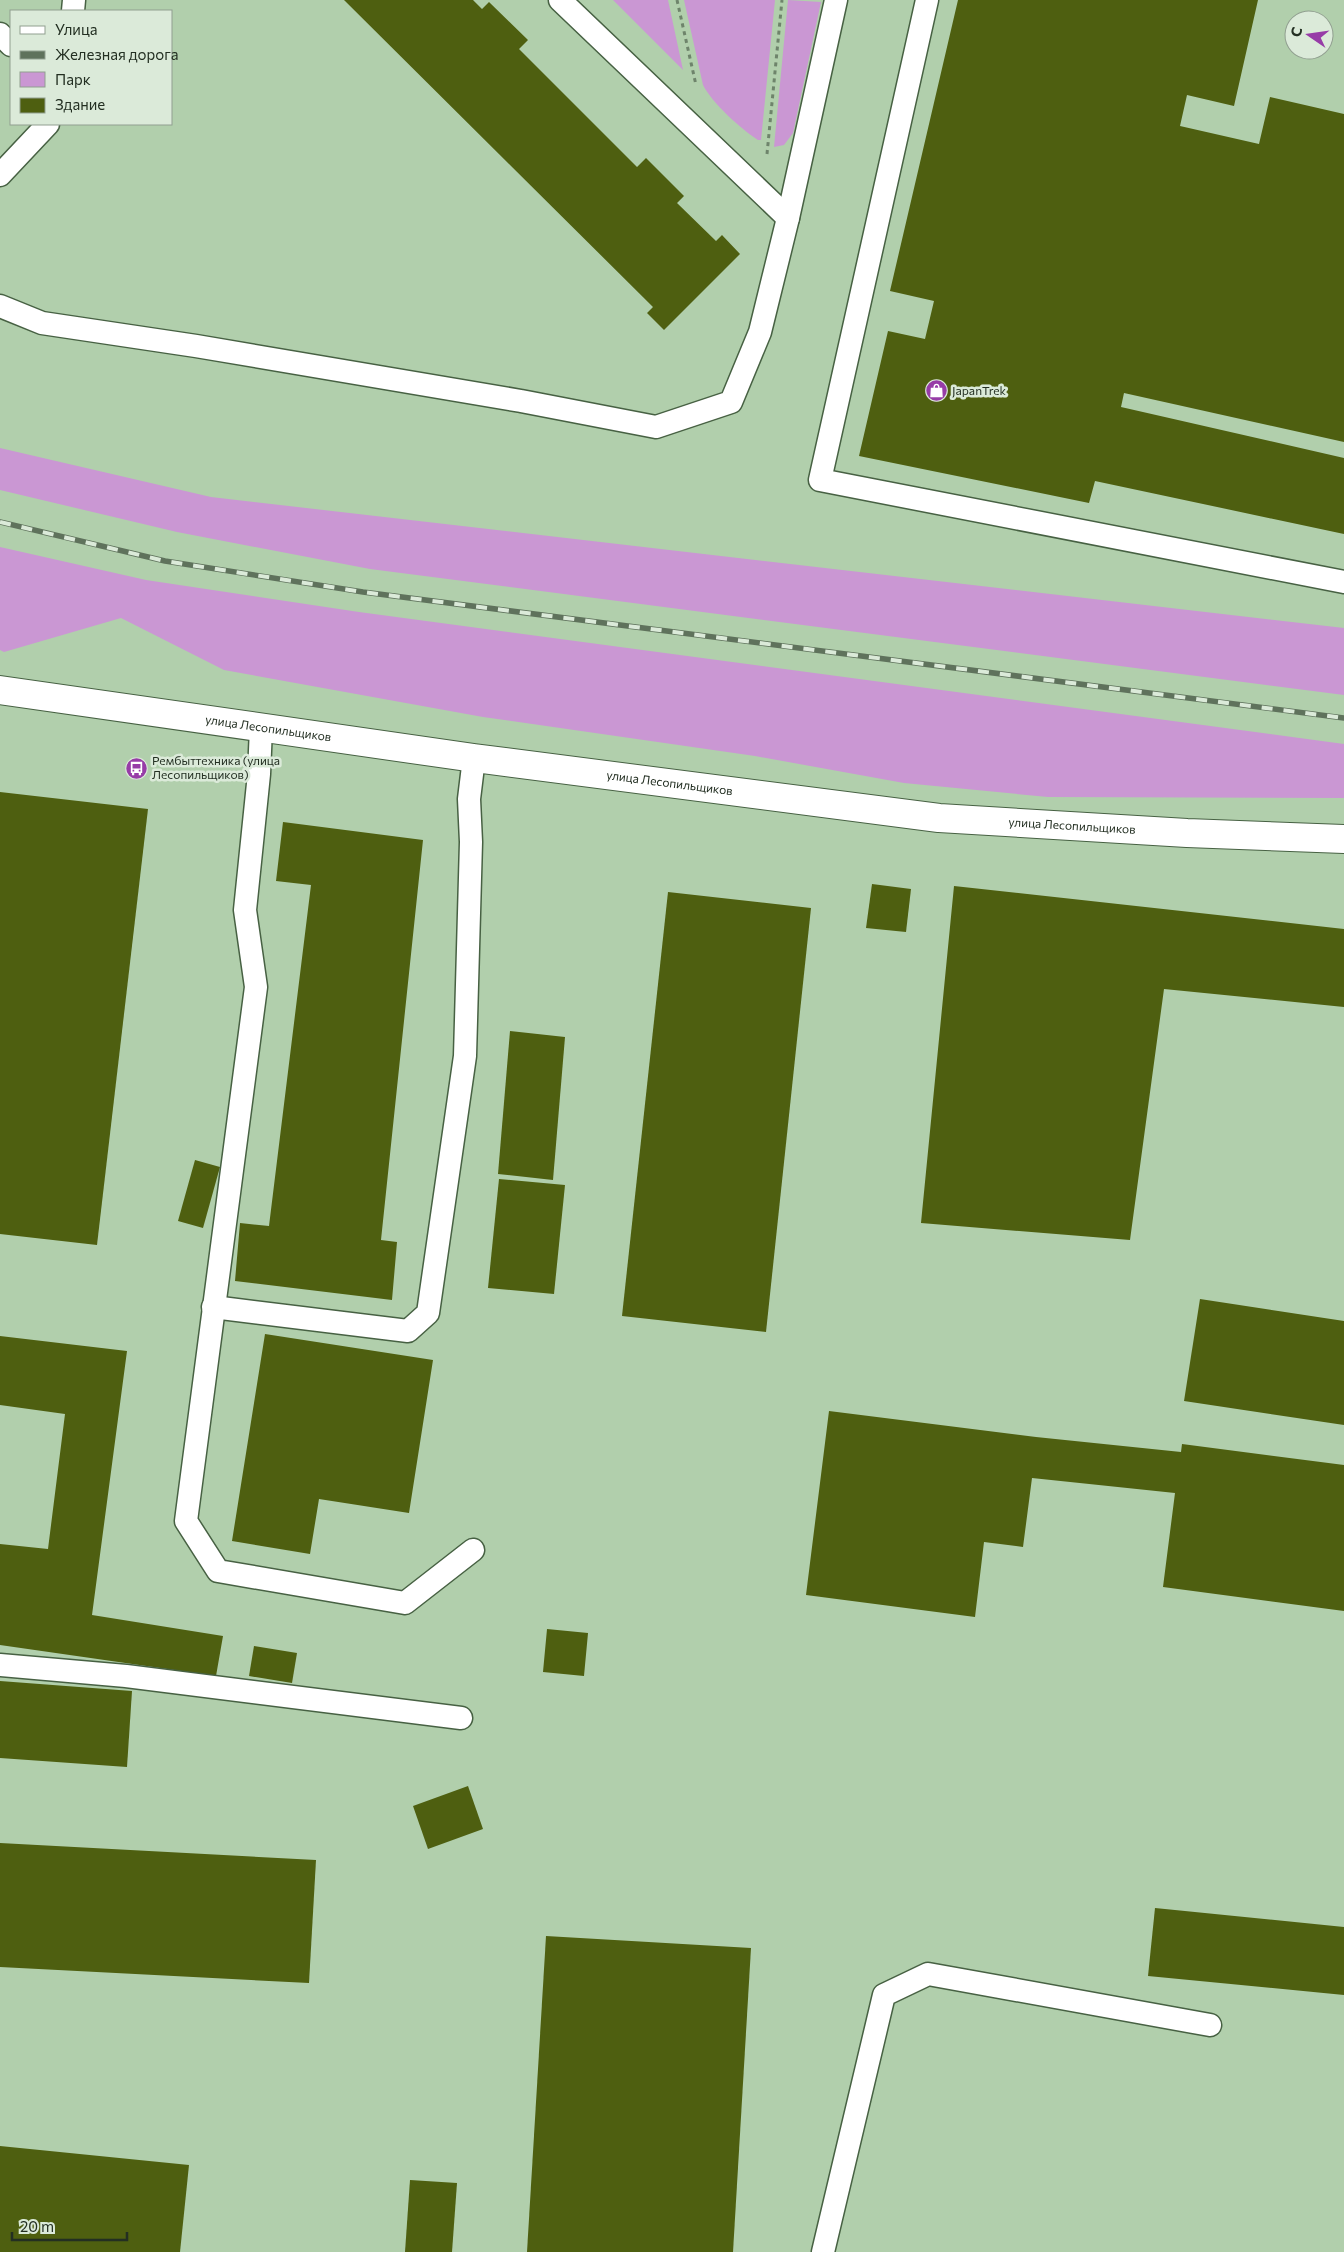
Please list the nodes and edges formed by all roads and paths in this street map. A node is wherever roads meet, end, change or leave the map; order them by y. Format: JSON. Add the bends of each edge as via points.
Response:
{"nodes":[{"id":1,"x":560,"y":0,"type":"edge"},
{"id":2,"x":677,"y":0,"type":"edge"},
{"id":3,"x":782,"y":0,"type":"edge"},
{"id":4,"x":836,"y":0,"type":"edge"},
{"id":5,"x":927,"y":0,"type":"edge"},
{"id":6,"x":0,"y":34,"type":"edge"},
{"id":7,"x":10,"y":44,"type":"edge"},
{"id":8,"x":691,"y":86,"type":"dead end"},
{"id":9,"x":47,"y":125,"type":"edge"},
{"id":10,"x":760,"y":152,"type":"dead end"},
{"id":11,"x":0,"y":175,"type":"edge"},
{"id":12,"x":788,"y":218,"type":"junction"},
{"id":13,"x":0,"y":306,"type":"edge"},
{"id":14,"x":1344,"y":582,"type":"edge"},
{"id":15,"x":0,"y":690,"type":"edge"},
{"id":16,"x":261,"y":728,"type":"junction"},
{"id":17,"x":474,"y":758,"type":"junction"},
{"id":18,"x":1344,"y":839,"type":"edge"},
{"id":19,"x":213,"y":1307,"type":"junction"},
{"id":20,"x":473,"y":1550,"type":"dead end"},
{"id":21,"x":0,"y":1666,"type":"edge"},
{"id":22,"x":461,"y":1718,"type":"dead end"},
{"id":23,"x":1210,"y":2025,"type":"dead end"},
{"id":24,"x":823,"y":2252,"type":"edge"}],
"edges":[{"from":1,"to":12,"type":"lane"},
{"from":2,"to":8,"type":"path","via":[[698,92]]},
{"from":3,"to":10,"type":"path","via":[[767,159]]},
{"from":4,"to":12,"type":"lane"},
{"from":5,"to":14,"type":"lane","via":[[820,480]]},
{"from":6,"to":7,"type":"lane"},
{"from":9,"to":11,"type":"lane"},
{"from":12,"to":13,"type":"lane","via":[[760,332],[731,402],[656,426],[42,323]]},
{"from":15,"to":16,"type":"main road","name":"улица Лесопильщиков"},
{"from":16,"to":17,"type":"main road","name":"улица Лесопильщиков"},
{"from":16,"to":19,"type":"lane","via":[[245,910],[256,987]]},
{"from":17,"to":18,"type":"main road","name":"улица Лесопильщиков","via":[[939,818]]},
{"from":17,"to":19,"type":"lane","via":[[469,799],[471,842],[465,1056],[428,1313],[408,1331]]},
{"from":19,"to":20,"type":"lane","via":[[186,1521],[218,1571],[405,1603]]},
{"from":21,"to":22,"type":"lane","via":[[126,1676]]},
{"from":23,"to":24,"type":"lane","via":[[928,1974],[884,1995]]}]}
